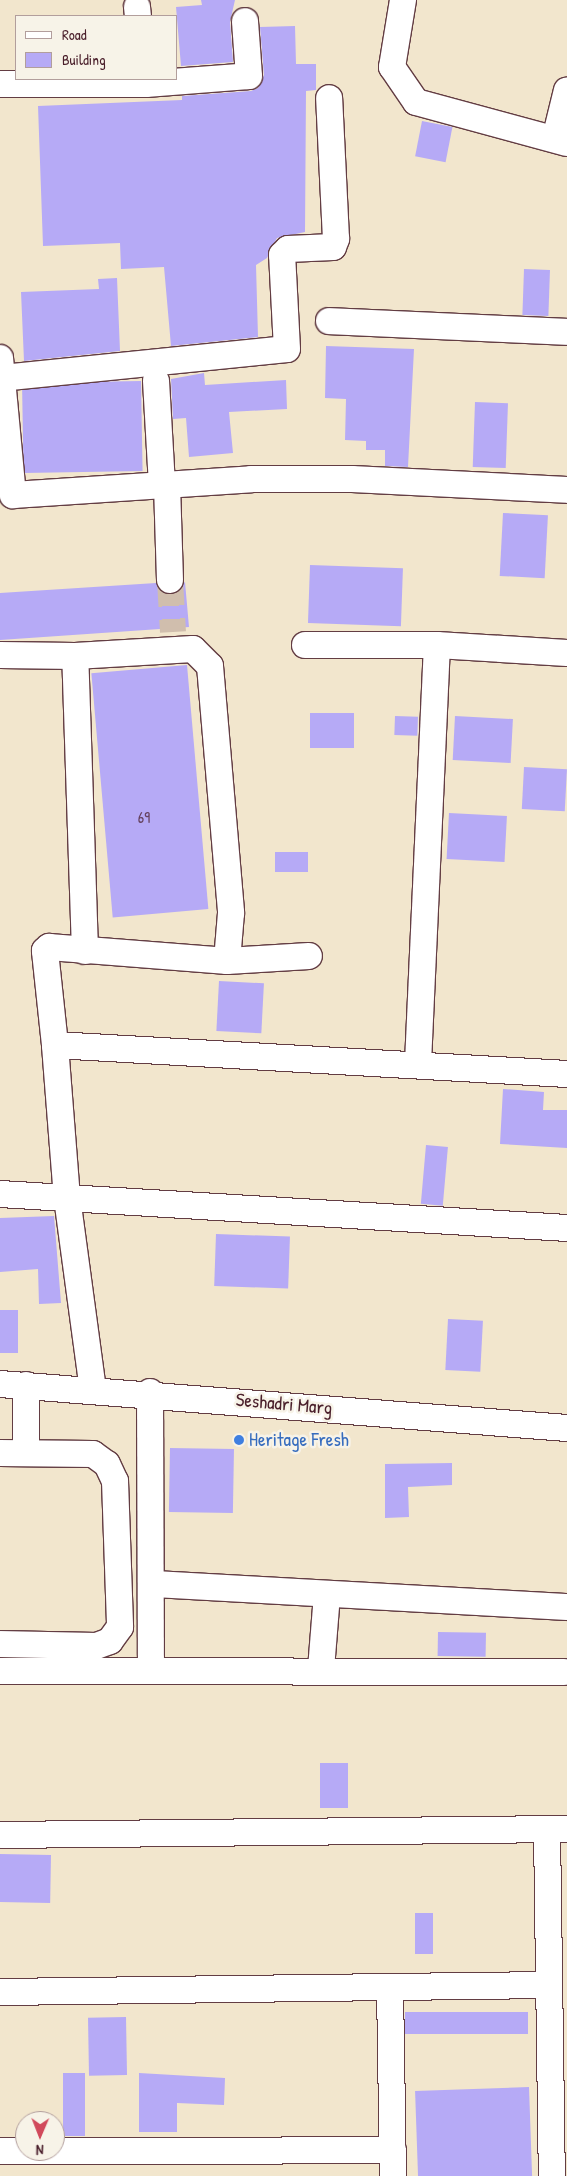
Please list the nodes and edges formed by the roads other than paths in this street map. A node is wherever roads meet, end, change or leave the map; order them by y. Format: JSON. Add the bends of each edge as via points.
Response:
{"nodes":[{"id":1,"x":403,"y":0,"type":"edge"},
{"id":2,"x":245,"y":21,"type":"dead end"},
{"id":3,"x":146,"y":82,"type":"edge"},
{"id":4,"x":0,"y":84,"type":"edge"},
{"id":5,"x":567,"y":90,"type":"edge"},
{"id":6,"x":329,"y":98,"type":"dead end"},
{"id":7,"x":561,"y":141,"type":"edge"},
{"id":8,"x":329,"y":321,"type":"dead end"},
{"id":9,"x":567,"y":332,"type":"edge"},
{"id":10,"x":1,"y":368,"type":"edge"},
{"id":11,"x":156,"y":381,"type":"dead end"},
{"id":12,"x":165,"y":485,"type":"junction"},
{"id":13,"x":567,"y":490,"type":"edge"},
{"id":14,"x":170,"y":580,"type":"tunnel mouth"},
{"id":15,"x":437,"y":645,"type":"junction"},
{"id":16,"x":305,"y":646,"type":"dead end"},
{"id":17,"x":567,"y":653,"type":"edge"},
{"id":18,"x":0,"y":655,"type":"edge"},
{"id":19,"x":75,"y":656,"type":"junction"},
{"id":20,"x":85,"y":951,"type":"junction"},
{"id":21,"x":309,"y":956,"type":"dead end"},
{"id":22,"x":227,"y":961,"type":"junction"},
{"id":23,"x":56,"y":1045,"type":"junction"},
{"id":24,"x":418,"y":1063,"type":"junction"},
{"id":25,"x":567,"y":1074,"type":"edge"},
{"id":26,"x":0,"y":1194,"type":"edge"},
{"id":27,"x":67,"y":1198,"type":"junction"},
{"id":28,"x":567,"y":1228,"type":"edge"},
{"id":29,"x":0,"y":1384,"type":"edge"},
{"id":30,"x":26,"y":1385,"type":"junction"},
{"id":31,"x":93,"y":1390,"type":"junction"},
{"id":32,"x":150,"y":1392,"type":"junction"},
{"id":33,"x":567,"y":1428,"type":"edge"},
{"id":34,"x":0,"y":1453,"type":"edge"},
{"id":35,"x":26,"y":1453,"type":"junction"},
{"id":36,"x":154,"y":1584,"type":"junction"},
{"id":37,"x":327,"y":1594,"type":"junction"},
{"id":38,"x":567,"y":1607,"type":"edge"},
{"id":39,"x":0,"y":1644,"type":"edge"},
{"id":40,"x":151,"y":1669,"type":"junction"},
{"id":41,"x":321,"y":1669,"type":"junction"},
{"id":42,"x":0,"y":1672,"type":"edge"},
{"id":43,"x":564,"y":1672,"type":"dead end"},
{"id":44,"x":557,"y":1829,"type":"edge"},
{"id":45,"x":0,"y":1836,"type":"edge"},
{"id":46,"x":549,"y":1984,"type":"junction"},
{"id":47,"x":390,"y":1987,"type":"junction"},
{"id":48,"x":0,"y":1992,"type":"edge"},
{"id":49,"x":393,"y":2150,"type":"junction"},
{"id":50,"x":0,"y":2151,"type":"edge"},
{"id":51,"x":393,"y":2176,"type":"edge"},
{"id":52,"x":552,"y":2176,"type":"edge"}],
"edges":[{"from":1,"to":7,"type":"street","via":[[392,67],[416,102]]},
{"from":2,"to":3,"type":"street","via":[[249,76]]},
{"from":3,"to":4,"type":"street"},
{"from":5,"to":7,"type":"street"},
{"from":6,"to":10,"type":"street","via":[[336,239],[333,247],[288,249],[282,255],[287,349]]},
{"from":8,"to":9,"type":"street"},
{"from":10,"to":12,"type":"street","via":[[13,495]]},
{"from":11,"to":12,"type":"street"},
{"from":12,"to":13,"type":"street","via":[[352,479]]},
{"from":12,"to":14,"type":"street"},
{"from":15,"to":16,"type":"street"},
{"from":15,"to":17,"type":"street"},
{"from":15,"to":24,"type":"street"},
{"from":18,"to":19,"type":"street"},
{"from":19,"to":20,"type":"street"},
{"from":19,"to":22,"type":"street","via":[[174,641],[193,649],[210,666],[231,913]]},
{"from":20,"to":22,"type":"street"},
{"from":20,"to":23,"type":"street","via":[[49,947],[45,951]]},
{"from":21,"to":22,"type":"street"},
{"from":23,"to":24,"type":"street"},
{"from":23,"to":27,"type":"street"},
{"from":24,"to":25,"type":"street"},
{"from":26,"to":27,"type":"street"},
{"from":27,"to":28,"type":"street"},
{"from":27,"to":31,"type":"street"},
{"from":29,"to":30,"type":"street","name":"Seshadri Marg"},
{"from":30,"to":31,"type":"street","name":"Seshadri Marg"},
{"from":30,"to":35,"type":"street"},
{"from":31,"to":32,"type":"street","name":"Seshadri Marg"},
{"from":32,"to":33,"type":"street","name":"Seshadri Marg"},
{"from":32,"to":36,"type":"street"},
{"from":34,"to":35,"type":"street"},
{"from":35,"to":39,"type":"street","via":[[93,1454],[107,1464],[115,1481],[120,1627],[110,1641],[96,1646]]},
{"from":36,"to":37,"type":"street"},
{"from":36,"to":40,"type":"street"},
{"from":37,"to":38,"type":"street"},
{"from":37,"to":41,"type":"street"},
{"from":40,"to":41,"type":"street"},
{"from":40,"to":42,"type":"street"},
{"from":41,"to":43,"type":"street"},
{"from":44,"to":45,"type":"street"},
{"from":44,"to":46,"type":"street"},
{"from":46,"to":47,"type":"street"},
{"from":46,"to":52,"type":"street"},
{"from":47,"to":48,"type":"street"},
{"from":47,"to":49,"type":"street"},
{"from":49,"to":50,"type":"street"},
{"from":49,"to":51,"type":"street"}]}
